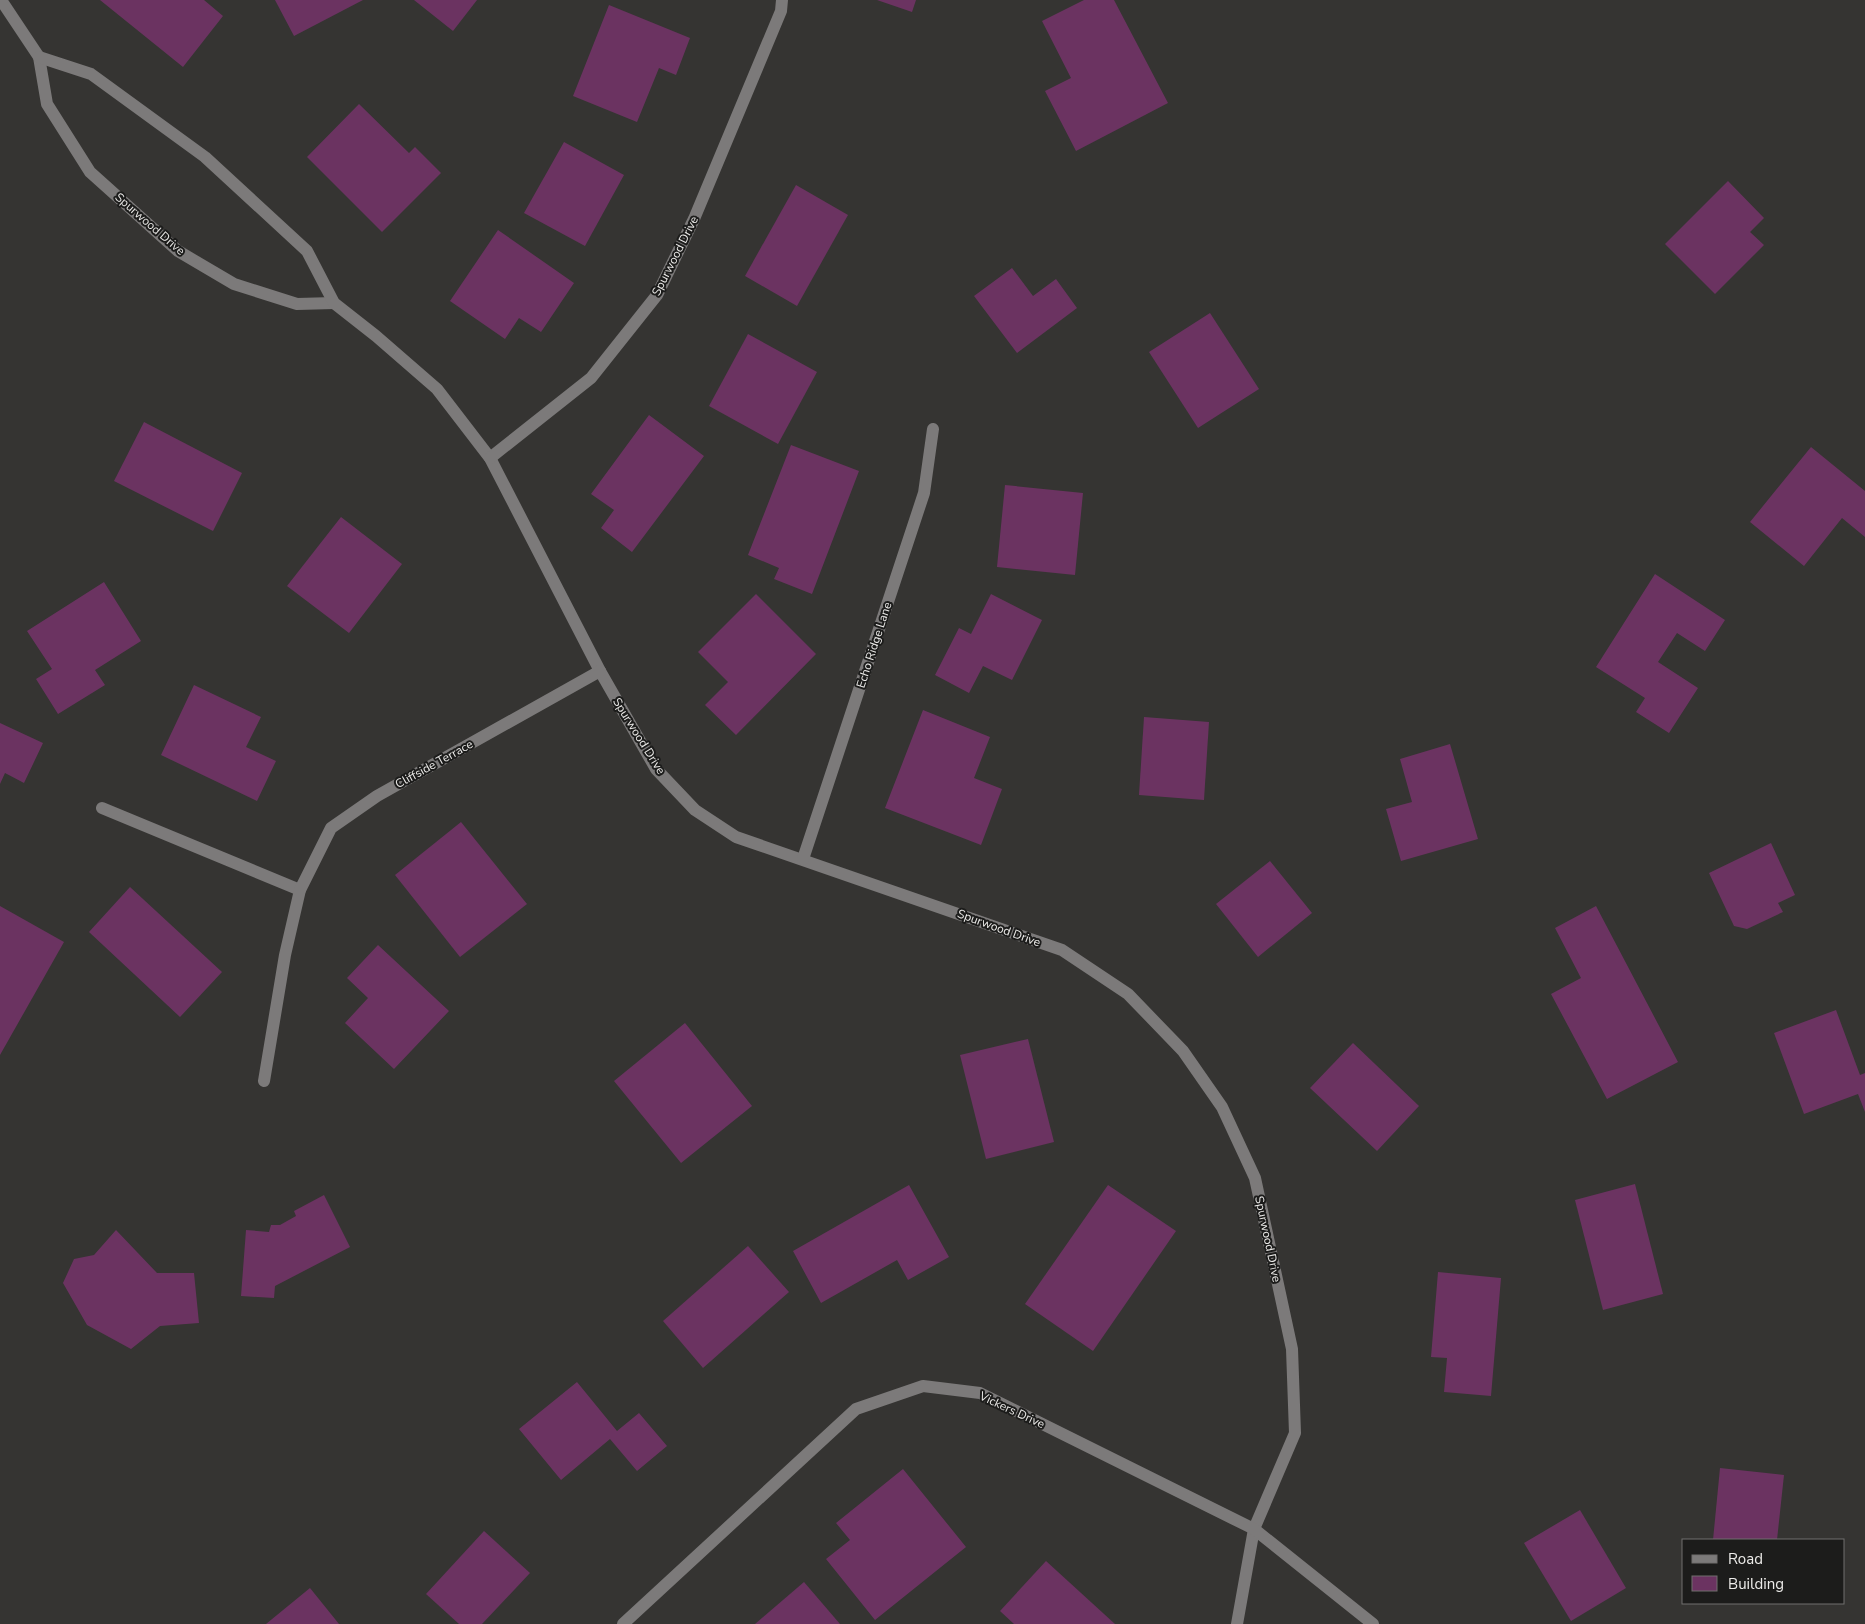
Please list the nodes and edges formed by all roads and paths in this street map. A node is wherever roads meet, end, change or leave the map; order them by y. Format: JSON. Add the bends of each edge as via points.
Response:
{"nodes":[{"id":1,"x":1,"y":0,"type":"edge"},
{"id":2,"x":782,"y":0,"type":"edge"},
{"id":3,"x":39,"y":57,"type":"junction"},
{"id":4,"x":334,"y":303,"type":"junction"},
{"id":5,"x":933,"y":430,"type":"dead end"},
{"id":6,"x":490,"y":458,"type":"junction"},
{"id":7,"x":600,"y":671,"type":"junction"},
{"id":8,"x":102,"y":808,"type":"dead end"},
{"id":9,"x":803,"y":859,"type":"junction"},
{"id":10,"x":300,"y":890,"type":"junction"},
{"id":11,"x":264,"y":1081,"type":"dead end"},
{"id":12,"x":1254,"y":1529,"type":"junction"},
{"id":13,"x":623,"y":1624,"type":"edge"},
{"id":14,"x":1237,"y":1624,"type":"edge"},
{"id":15,"x":1373,"y":1624,"type":"edge"}],
"edges":[{"from":1,"to":3,"type":"street","name":"Spurwood Drive"},
{"from":2,"to":6,"type":"street","name":"Spurwood Drive","via":[[781,10],[694,219],[657,295],[591,378]]},
{"from":3,"to":4,"type":"street","name":"Spurwood Drive","via":[[91,74],[205,157],[307,251]]},
{"from":3,"to":4,"type":"street","name":"Spurwood Drive","via":[[47,104],[90,172],[178,252],[234,284],[297,304]]},
{"from":4,"to":6,"type":"street","name":"Spurwood Drive","via":[[436,389]]},
{"from":5,"to":9,"type":"street","name":"Echo Ridge Lane","via":[[924,492]]},
{"from":6,"to":7,"type":"street","name":"Spurwood Drive"},
{"from":7,"to":9,"type":"street","name":"Spurwood Drive","via":[[656,769],[695,810],[736,837]]},
{"from":7,"to":10,"type":"street","name":"Cliffside Terrace","via":[[377,796],[331,828]]},
{"from":8,"to":10,"type":"street"},
{"from":9,"to":12,"type":"street","name":"Spurwood Drive","via":[[1062,950],[1128,994],[1183,1051],[1222,1107],[1255,1178],[1292,1349],[1295,1432]]},
{"from":10,"to":11,"type":"street","name":"Cliffside Terrace","via":[[285,955]]},
{"from":12,"to":13,"type":"street","name":"Vickers Drive","via":[[980,1393],[923,1386],[856,1409]]},
{"from":12,"to":14,"type":"street","name":"Spurwood Drive"},
{"from":12,"to":15,"type":"street","name":"Vickers Drive"}]}
